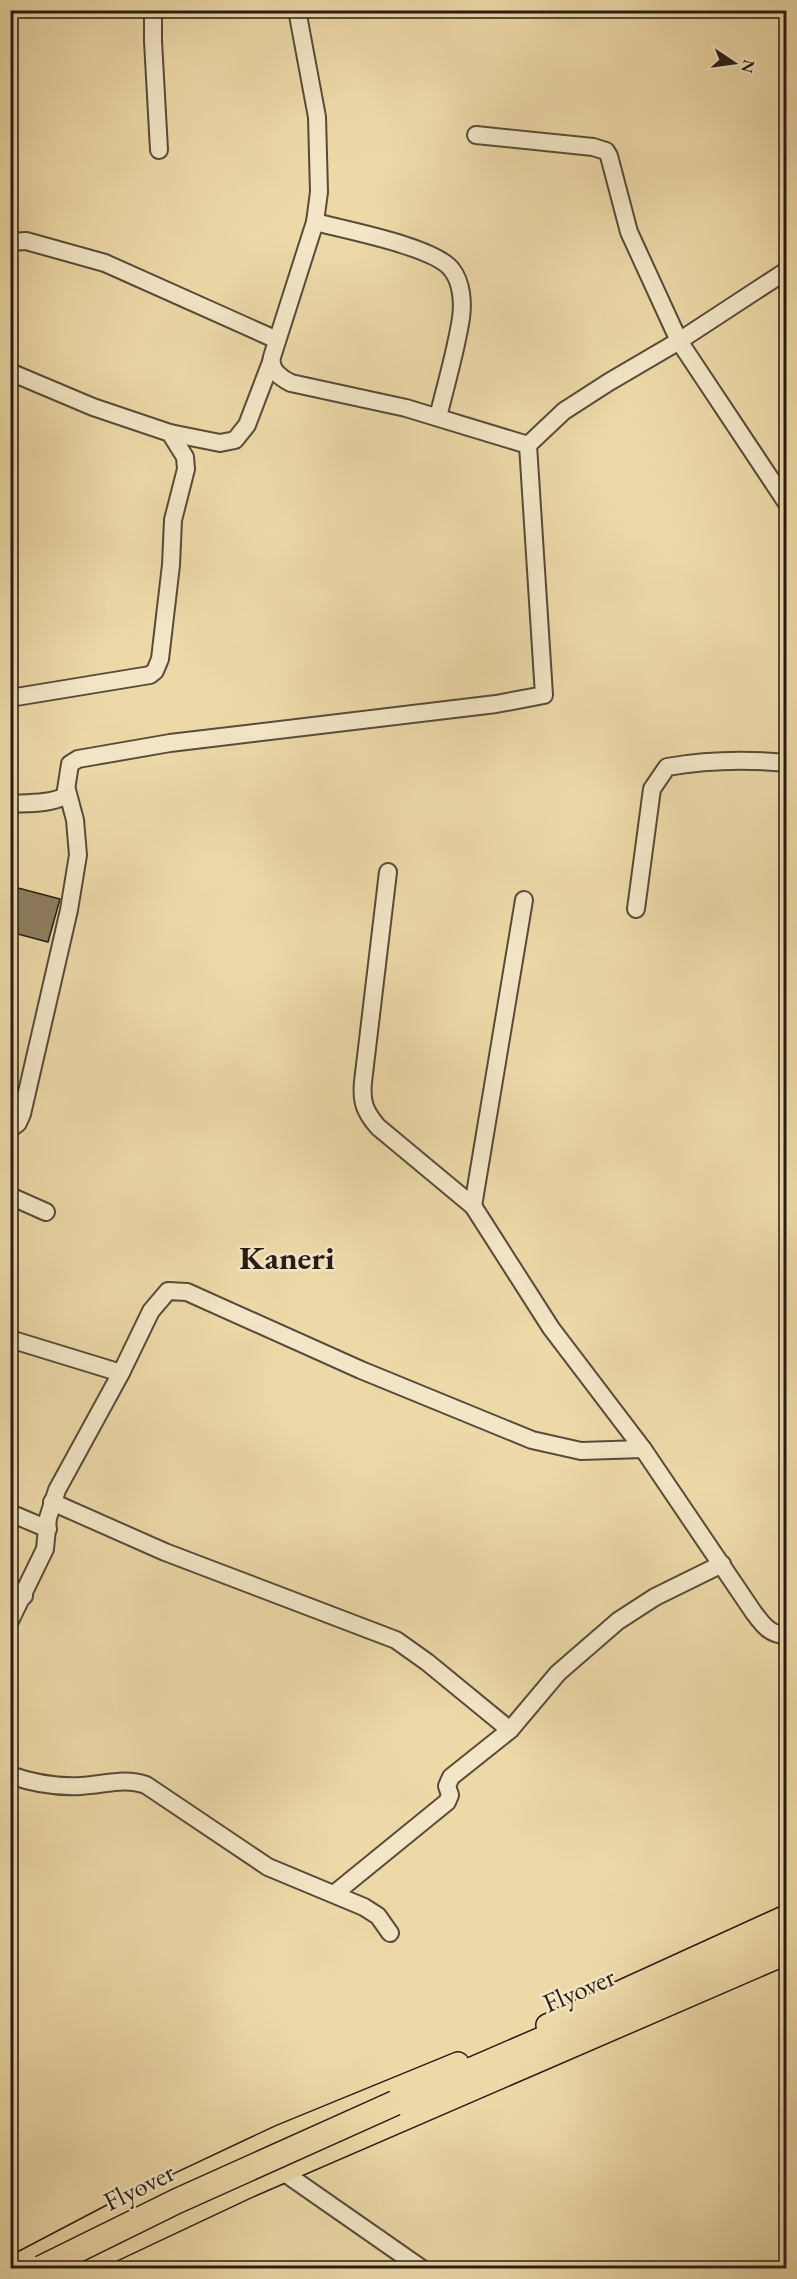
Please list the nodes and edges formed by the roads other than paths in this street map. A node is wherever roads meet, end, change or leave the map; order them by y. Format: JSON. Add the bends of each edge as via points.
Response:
{"nodes":[{"id":1,"x":153,"y":10,"type":"edge"},
{"id":2,"x":297,"y":10,"type":"edge"},
{"id":3,"x":476,"y":135,"type":"dead end"},
{"id":4,"x":159,"y":150,"type":"dead end"},
{"id":5,"x":315,"y":222,"type":"junction"},
{"id":6,"x":10,"y":242,"type":"edge"},
{"id":7,"x":786,"y":271,"type":"edge"},
{"id":8,"x":277,"y":340,"type":"junction"},
{"id":9,"x":680,"y":341,"type":"junction"},
{"id":10,"x":270,"y":362,"type":"junction"},
{"id":11,"x":10,"y":372,"type":"edge"},
{"id":12,"x":438,"y":417,"type":"junction"},
{"id":13,"x":170,"y":433,"type":"junction"},
{"id":14,"x":528,"y":445,"type":"junction"},
{"id":15,"x":786,"y":502,"type":"edge"},
{"id":16,"x":10,"y":698,"type":"edge"},
{"id":17,"x":786,"y":763,"type":"edge"},
{"id":18,"x":67,"y":790,"type":"junction"},
{"id":19,"x":10,"y":804,"type":"edge"},
{"id":20,"x":388,"y":872,"type":"dead end"},
{"id":21,"x":524,"y":900,"type":"dead end"},
{"id":22,"x":636,"y":909,"type":"dead end"},
{"id":23,"x":10,"y":1129,"type":"edge"},
{"id":24,"x":10,"y":1196,"type":"edge"},
{"id":25,"x":473,"y":1206,"type":"junction"},
{"id":26,"x":46,"y":1212,"type":"dead end"},
{"id":27,"x":10,"y":1340,"type":"edge"},
{"id":28,"x":121,"y":1373,"type":"junction"},
{"id":29,"x":643,"y":1449,"type":"junction"},
{"id":30,"x":52,"y":1502,"type":"junction"},
{"id":31,"x":10,"y":1513,"type":"edge"},
{"id":32,"x":48,"y":1529,"type":"junction"},
{"id":33,"x":722,"y":1564,"type":"junction"},
{"id":34,"x":17,"y":1591,"type":"edge"},
{"id":35,"x":10,"y":1621,"type":"edge"},
{"id":36,"x":786,"y":1635,"type":"edge"},
{"id":37,"x":510,"y":1730,"type":"junction"},
{"id":38,"x":10,"y":1775,"type":"edge"},
{"id":39,"x":334,"y":1894,"type":"junction"},
{"id":40,"x":786,"y":1916,"type":"edge"},
{"id":41,"x":786,"y":1930,"type":"edge"},
{"id":42,"x":390,"y":1933,"type":"dead end"},
{"id":43,"x":786,"y":1941,"type":"edge"},
{"id":44,"x":786,"y":1954,"type":"edge"},
{"id":45,"x":394,"y":2103,"type":"junction"},
{"id":46,"x":255,"y":2148,"type":"junction"},
{"id":47,"x":282,"y":2173,"type":"junction"},
{"id":48,"x":11,"y":2268,"type":"edge"},
{"id":49,"x":41,"y":2268,"type":"edge"},
{"id":50,"x":76,"y":2268,"type":"edge"},
{"id":51,"x":421,"y":2268,"type":"edge"}],
"edges":[{"from":1,"to":4,"type":"street"},
{"from":2,"to":5,"type":"street","via":[[317,117],[319,192]]},
{"from":3,"to":9,"type":"street","via":[[606,151],[629,232]]},
{"from":5,"to":8,"type":"street"},
{"from":5,"to":12,"type":"street","via":[[427,252],[451,268],[458,280],[461,317]]},
{"from":6,"to":8,"type":"street","via":[[26,241],[105,263]]},
{"from":7,"to":9,"type":"street"},
{"from":8,"to":10,"type":"street"},
{"from":9,"to":14,"type":"street","via":[[564,411]]},
{"from":9,"to":15,"type":"street"},
{"from":10,"to":12,"type":"street","via":[[280,377],[291,383]]},
{"from":10,"to":13,"type":"street","via":[[247,425],[235,440],[220,443]]},
{"from":11,"to":13,"type":"street","via":[[93,407]]},
{"from":12,"to":14,"type":"street"},
{"from":13,"to":16,"type":"street","via":[[186,456],[186,469],[173,520],[159,667],[150,675]]},
{"from":14,"to":18,"type":"street","via":[[544,695],[170,743],[78,759],[70,764]]},
{"from":17,"to":22,"type":"street","via":[[704,760],[667,767],[652,789]]},
{"from":18,"to":19,"type":"street","via":[[59,799]]},
{"from":18,"to":23,"type":"street","via":[[78,855],[69,910],[22,1114]]},
{"from":20,"to":25,"type":"street","via":[[363,1105],[378,1126]]},
{"from":21,"to":25,"type":"street"},
{"from":24,"to":26,"type":"street"},
{"from":25,"to":29,"type":"street","via":[[551,1328]]},
{"from":27,"to":28,"type":"street"},
{"from":28,"to":29,"type":"street","via":[[151,1311],[168,1291],[177,1290],[532,1440],[581,1450]]},
{"from":28,"to":30,"type":"street"},
{"from":29,"to":33,"type":"street"},
{"from":30,"to":32,"type":"street"},
{"from":30,"to":37,"type":"street","via":[[165,1552],[396,1640]]},
{"from":31,"to":32,"type":"street"},
{"from":32,"to":34,"type":"street","via":[[45,1549]]},
{"from":33,"to":36,"type":"street","via":[[767,1629]]},
{"from":33,"to":37,"type":"street","via":[[655,1597],[618,1621],[558,1672]]},
{"from":34,"to":35,"type":"street"},
{"from":37,"to":39,"type":"street","via":[[451,1777],[447,1802]]},
{"from":38,"to":39,"type":"street","via":[[49,1785],[124,1780],[146,1785],[258,1861]]},
{"from":39,"to":42,"type":"street","via":[[378,1916]]},
{"from":40,"to":46,"type":"main road","via":[[512,2041]]},
{"from":41,"to":45,"type":"highway","name":"Flyover"},
{"from":43,"to":45,"type":"highway","name":"Flyover","via":[[476,2080],[413,2103]]},
{"from":44,"to":47,"type":"main road"},
{"from":45,"to":49,"type":"highway","name":"Flyover","bridge":true,"via":[[177,2201]]},
{"from":46,"to":47,"type":"street"},
{"from":46,"to":48,"type":"main road"},
{"from":47,"to":50,"type":"main road"},
{"from":47,"to":51,"type":"street"}]}
